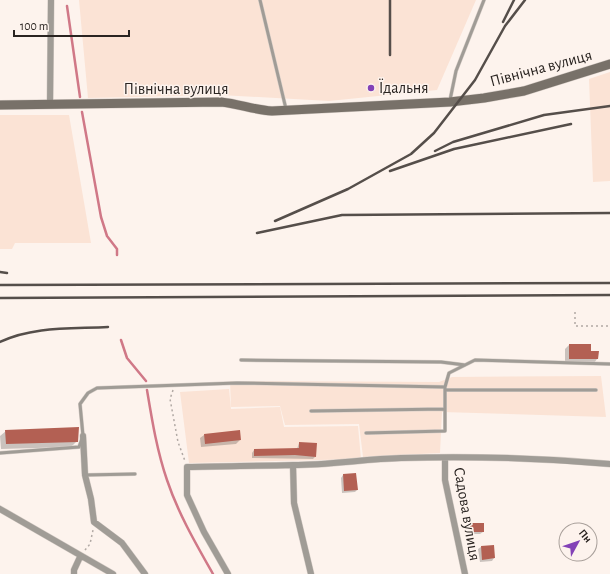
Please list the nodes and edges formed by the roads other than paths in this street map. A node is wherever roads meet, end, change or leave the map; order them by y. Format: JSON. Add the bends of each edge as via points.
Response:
{"nodes":[{"id":1,"x":51,"y":0,"type":"edge"},
{"id":2,"x":260,"y":0,"type":"edge"},
{"id":3,"x":484,"y":0,"type":"edge"},
{"id":4,"x":610,"y":64,"type":"edge"},
{"id":5,"x":450,"y":102,"type":"junction"},
{"id":6,"x":50,"y":105,"type":"junction"},
{"id":7,"x":0,"y":106,"type":"edge"},
{"id":8,"x":287,"y":111,"type":"junction"},
{"id":9,"x":241,"y":360,"type":"dead end"},
{"id":10,"x":610,"y":364,"type":"edge"},
{"id":11,"x":465,"y":365,"type":"junction"},
{"id":12,"x":445,"y":388,"type":"junction"},
{"id":13,"x":596,"y":390,"type":"dead end"},
{"id":14,"x":445,"y":409,"type":"junction"},
{"id":15,"x":311,"y":410,"type":"dead end"},
{"id":16,"x":366,"y":433,"type":"dead end"},
{"id":17,"x":84,"y":436,"type":"junction"},
{"id":18,"x":0,"y":453,"type":"edge"},
{"id":19,"x":445,"y":458,"type":"junction"},
{"id":20,"x":610,"y":464,"type":"edge"},
{"id":21,"x":293,"y":465,"type":"junction"},
{"id":22,"x":135,"y":474,"type":"dead end"},
{"id":23,"x":84,"y":475,"type":"junction"},
{"id":24,"x":0,"y":509,"type":"edge"},
{"id":25,"x":80,"y":557,"type":"junction"},
{"id":26,"x":74,"y":574,"type":"edge"},
{"id":27,"x":112,"y":574,"type":"edge"},
{"id":28,"x":145,"y":574,"type":"edge"},
{"id":29,"x":228,"y":574,"type":"edge"},
{"id":30,"x":311,"y":574,"type":"edge"},
{"id":31,"x":465,"y":574,"type":"edge"}],
"edges":[{"from":1,"to":6,"type":"street"},
{"from":2,"to":8,"type":"lane"},
{"from":3,"to":5,"type":"lane","via":[[456,71]]},
{"from":4,"to":5,"type":"street","name":"Північна вулиця","via":[[517,92]]},
{"from":5,"to":8,"type":"street","name":"Північна вулиця"},
{"from":6,"to":7,"type":"street","name":"Північна вулиця"},
{"from":6,"to":8,"type":"street","name":"Північна вулиця","via":[[222,102],[261,110]]},
{"from":9,"to":11,"type":"lane","via":[[442,362]]},
{"from":10,"to":11,"type":"lane","via":[[475,360]]},
{"from":11,"to":12,"type":"lane","via":[[449,373]]},
{"from":12,"to":13,"type":"lane"},
{"from":12,"to":14,"type":"lane"},
{"from":12,"to":17,"type":"lane","via":[[237,383],[97,388],[88,393],[80,404]]},
{"from":14,"to":15,"type":"lane"},
{"from":14,"to":16,"type":"lane","via":[[445,431]]},
{"from":17,"to":18,"type":"lane","via":[[79,447]]},
{"from":17,"to":23,"type":"street"},
{"from":19,"to":20,"type":"street","via":[[530,458]]},
{"from":19,"to":21,"type":"street","via":[[400,458]]},
{"from":19,"to":31,"type":"street","name":"Садова вулиця","via":[[445,480]]},
{"from":21,"to":29,"type":"street","via":[[187,467],[187,495]]},
{"from":21,"to":30,"type":"street","via":[[294,502]]},
{"from":22,"to":23,"type":"lane"},
{"from":23,"to":28,"type":"street","via":[[94,522],[122,543]]},
{"from":24,"to":25,"type":"street"},
{"from":25,"to":26,"type":"street"},
{"from":25,"to":27,"type":"street"}]}
